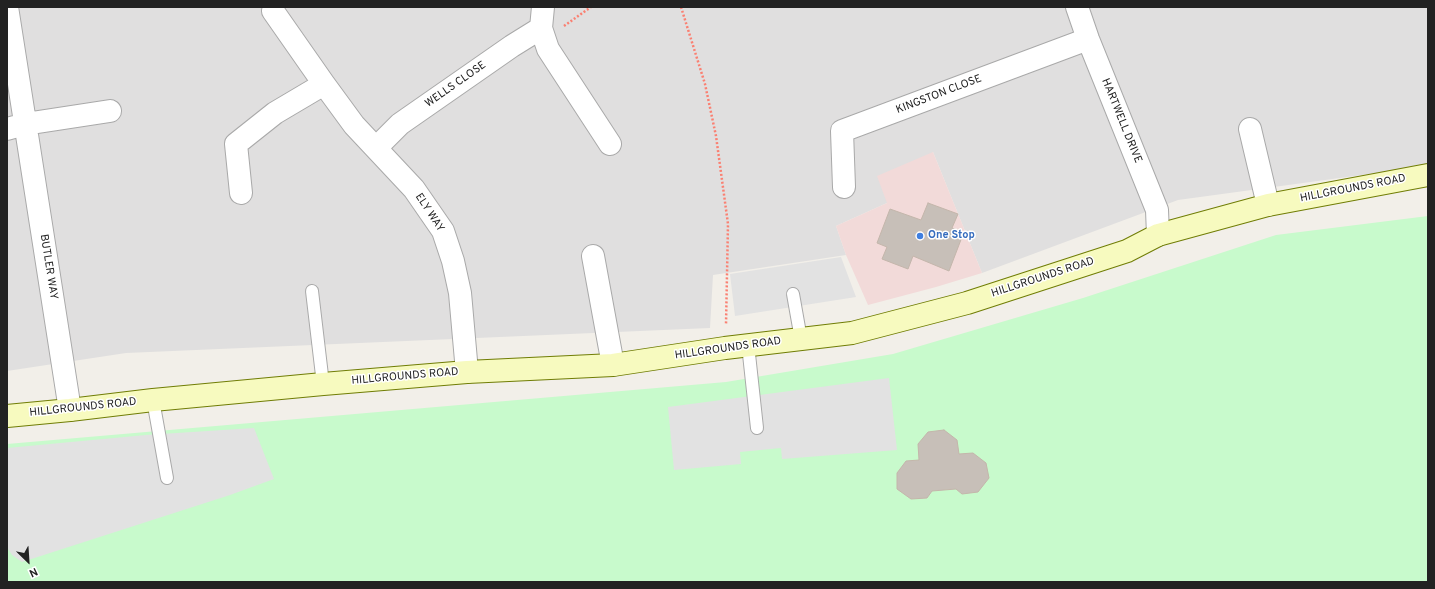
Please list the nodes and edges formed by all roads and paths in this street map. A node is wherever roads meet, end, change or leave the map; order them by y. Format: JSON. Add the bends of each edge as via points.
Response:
{"nodes":[{"id":1,"x":7,"y":7,"type":"edge"},
{"id":2,"x":591,"y":7,"type":"edge"},
{"id":3,"x":681,"y":7,"type":"edge"},
{"id":4,"x":1077,"y":7,"type":"edge"},
{"id":5,"x":273,"y":11,"type":"dead end"},
{"id":6,"x":543,"y":25,"type":"edge"},
{"id":7,"x":1088,"y":39,"type":"junction"},
{"id":8,"x":324,"y":84,"type":"junction"},
{"id":9,"x":110,"y":111,"type":"dead end"},
{"id":10,"x":16,"y":126,"type":"edge"},
{"id":11,"x":1250,"y":129,"type":"dead end"},
{"id":12,"x":610,"y":144,"type":"dead end"},
{"id":13,"x":376,"y":148,"type":"junction"},
{"id":14,"x":1428,"y":175,"type":"edge"},
{"id":15,"x":844,"y":187,"type":"dead end"},
{"id":16,"x":241,"y":193,"type":"dead end"},
{"id":17,"x":1268,"y":205,"type":"junction"},
{"id":18,"x":1158,"y":235,"type":"junction"},
{"id":19,"x":593,"y":256,"type":"dead end"},
{"id":20,"x":312,"y":290,"type":"dead end"},
{"id":21,"x":793,"y":294,"type":"dead end"},
{"id":22,"x":801,"y":339,"type":"junction"},
{"id":23,"x":748,"y":345,"type":"junction"},
{"id":24,"x":725,"y":348,"type":"junction"},
{"id":25,"x":613,"y":365,"type":"junction"},
{"id":26,"x":468,"y":372,"type":"junction"},
{"id":27,"x":323,"y":384,"type":"junction"},
{"id":28,"x":153,"y":400,"type":"junction"},
{"id":29,"x":70,"y":410,"type":"junction"},
{"id":30,"x":7,"y":416,"type":"edge"},
{"id":31,"x":756,"y":428,"type":"dead end"},
{"id":32,"x":167,"y":478,"type":"dead end"}],
"edges":[{"from":1,"to":10,"type":"street","name":"BUTLER WAY"},
{"from":2,"to":6,"type":"path"},
{"from":3,"to":24,"type":"path","via":[[705,84],[716,136],[728,224]]},
{"from":4,"to":7,"type":"street","name":"HARTWELL DRIVE"},
{"from":5,"to":8,"type":"street","name":"ELY WAY"},
{"from":6,"to":12,"type":"street","via":[[548,49]]},
{"from":6,"to":13,"type":"street","name":"WELLS CLOSE","via":[[400,124]]},
{"from":7,"to":15,"type":"street","name":"KINGSTON CLOSE","via":[[842,131]]},
{"from":7,"to":18,"type":"street","name":"HARTWELL DRIVE","via":[[1157,210]]},
{"from":8,"to":13,"type":"street","name":"ELY WAY","via":[[354,125]]},
{"from":8,"to":16,"type":"street","via":[[275,113],[236,144]]},
{"from":9,"to":10,"type":"street"},
{"from":10,"to":29,"type":"street","name":"BUTLER WAY"},
{"from":11,"to":17,"type":"street"},
{"from":13,"to":26,"type":"street","name":"ELY WAY","via":[[414,189],[443,231],[460,293]]},
{"from":14,"to":17,"type":"street","name":"HILLGROUNDS ROAD"},
{"from":17,"to":18,"type":"street","name":"HILLGROUNDS ROAD"},
{"from":18,"to":22,"type":"street","name":"HILLGROUNDS ROAD","via":[[1127,251],[967,303],[852,333]]},
{"from":19,"to":25,"type":"street"},
{"from":20,"to":27,"type":"lane"},
{"from":21,"to":22,"type":"lane"},
{"from":22,"to":23,"type":"street","name":"HILLGROUNDS ROAD"},
{"from":23,"to":24,"type":"street","name":"HILLGROUNDS ROAD"},
{"from":23,"to":31,"type":"lane"},
{"from":24,"to":25,"type":"street","name":"HILLGROUNDS ROAD"},
{"from":25,"to":26,"type":"street","name":"HILLGROUNDS ROAD"},
{"from":26,"to":27,"type":"street","name":"HILLGROUNDS ROAD"},
{"from":27,"to":28,"type":"street","name":"HILLGROUNDS ROAD"},
{"from":28,"to":29,"type":"street","name":"HILLGROUNDS ROAD"},
{"from":28,"to":32,"type":"lane"},
{"from":29,"to":30,"type":"street","name":"HILLGROUNDS ROAD"}]}
